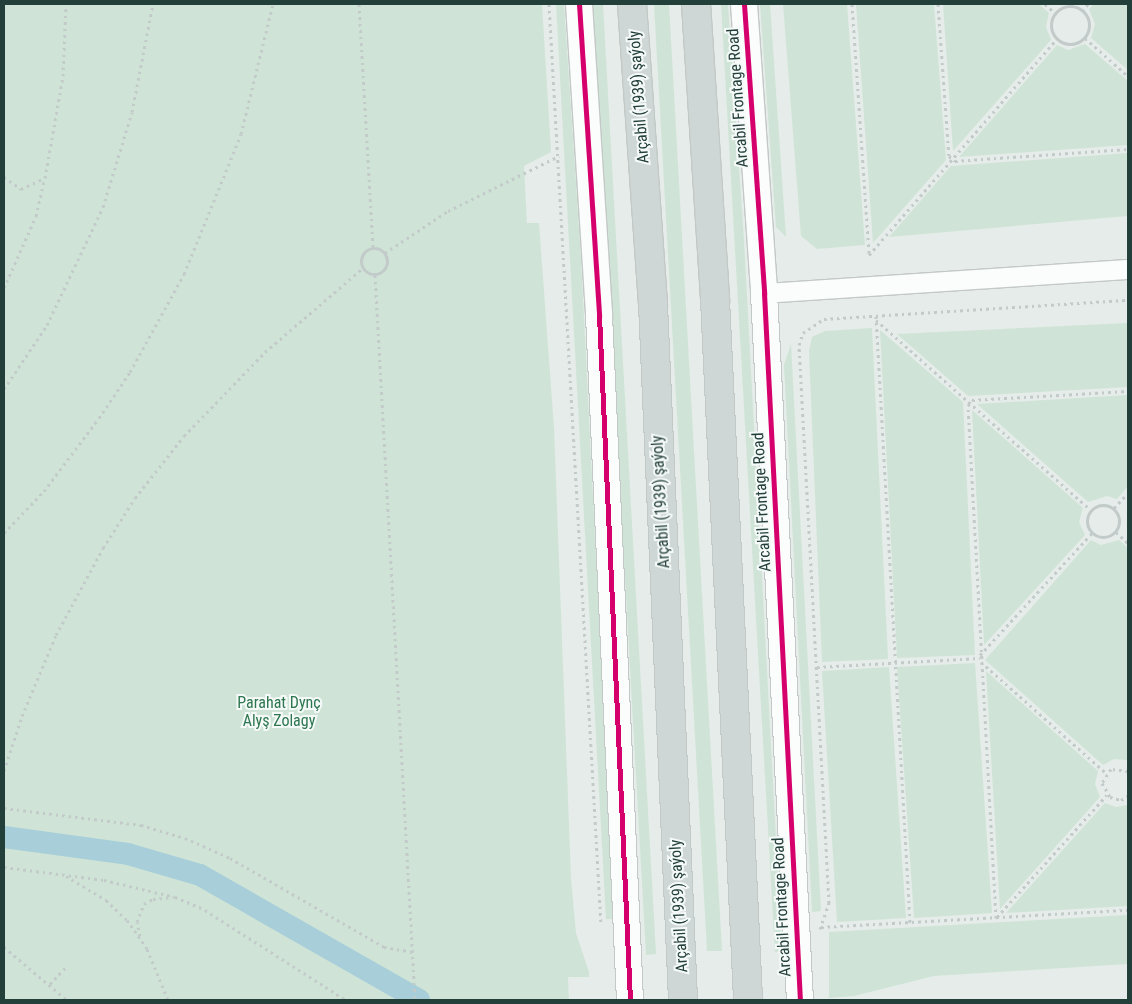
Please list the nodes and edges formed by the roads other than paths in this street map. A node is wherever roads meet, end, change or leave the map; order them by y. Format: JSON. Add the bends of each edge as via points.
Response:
{"nodes":[{"id":1,"x":579,"y":4,"type":"edge"},
{"id":2,"x":632,"y":4,"type":"edge"},
{"id":3,"x":696,"y":4,"type":"edge"},
{"id":4,"x":744,"y":4,"type":"edge"},
{"id":5,"x":1128,"y":269,"type":"edge"},
{"id":6,"x":764,"y":293,"type":"junction"},
{"id":7,"x":630,"y":1000,"type":"edge"},
{"id":8,"x":683,"y":1000,"type":"edge"},
{"id":9,"x":748,"y":1000,"type":"edge"},
{"id":10,"x":800,"y":1000,"type":"edge"}],
"edges":[{"from":1,"to":7,"type":"street","via":[[599,314]]},
{"from":2,"to":8,"type":"main road","name":"Arçabil (1939) şaýoly","via":[[653,304]]},
{"from":3,"to":9,"type":"main road","via":[[716,299]]},
{"from":4,"to":6,"type":"street","name":"Arcabil Frontage Road"},
{"from":5,"to":6,"type":"street"},
{"from":6,"to":10,"type":"street","name":"Arcabil Frontage Road","via":[[808,945]]}]}
